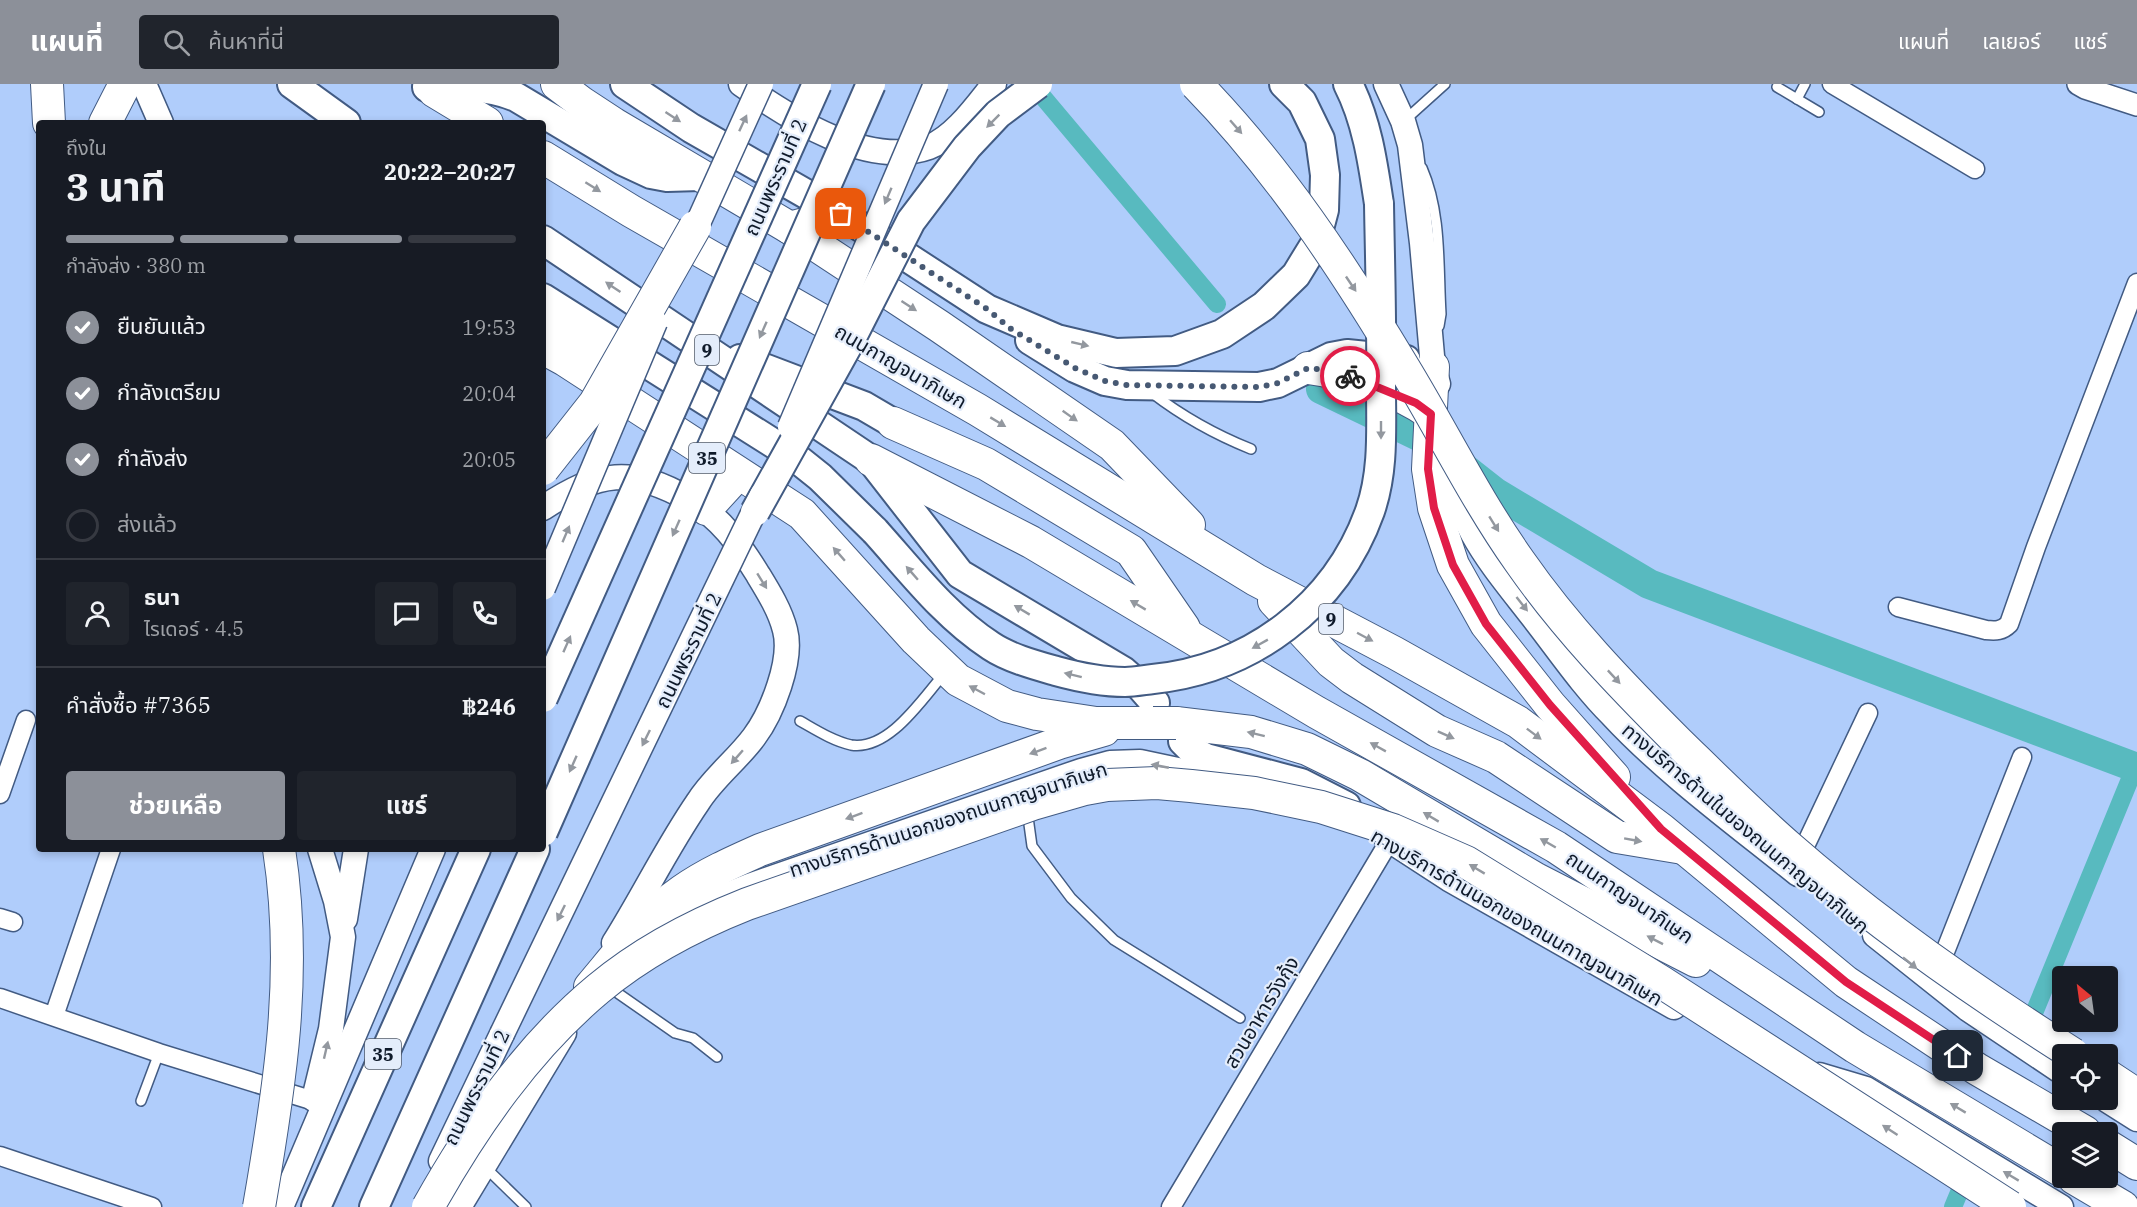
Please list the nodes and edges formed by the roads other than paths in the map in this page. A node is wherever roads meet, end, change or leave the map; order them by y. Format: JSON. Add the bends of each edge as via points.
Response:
{"nodes":[{"id":1,"x":47,"y":84,"type":"edge"},
{"id":2,"x":125,"y":84,"type":"edge"},
{"id":3,"x":144,"y":84,"type":"edge"},
{"id":4,"x":292,"y":84,"type":"edge"},
{"id":5,"x":557,"y":84,"type":"edge"},
{"id":6,"x":625,"y":84,"type":"edge"},
{"id":7,"x":741,"y":84,"type":"edge"},
{"id":8,"x":761,"y":84,"type":"edge"},
{"id":9,"x":816,"y":84,"type":"edge"},
{"id":10,"x":871,"y":84,"type":"edge"},
{"id":11,"x":936,"y":84,"type":"edge"},
{"id":12,"x":994,"y":84,"type":"edge"},
{"id":13,"x":1038,"y":84,"type":"edge"},
{"id":14,"x":1196,"y":84,"type":"edge"},
{"id":15,"x":1284,"y":84,"type":"edge"},
{"id":16,"x":1348,"y":84,"type":"edge"},
{"id":17,"x":1386,"y":84,"type":"edge"},
{"id":18,"x":1445,"y":84,"type":"edge"},
{"id":19,"x":1805,"y":84,"type":"edge"},
{"id":20,"x":1832,"y":84,"type":"edge"},
{"id":21,"x":2078,"y":84,"type":"edge"},
{"id":22,"x":428,"y":87,"type":"edge"},
{"id":23,"x":1776,"y":87,"type":"dead end"},
{"id":24,"x":1853,"y":89,"type":"edge"},
{"id":25,"x":1797,"y":99,"type":"junction"},
{"id":26,"x":2135,"y":102,"type":"edge"},
{"id":27,"x":1819,"y":112,"type":"dead end"},
{"id":28,"x":49,"y":120,"type":"edge"},
{"id":29,"x":107,"y":120,"type":"edge"},
{"id":30,"x":160,"y":120,"type":"edge"},
{"id":31,"x":342,"y":120,"type":"edge"},
{"id":32,"x":482,"y":120,"type":"edge"},
{"id":33,"x":1403,"y":122,"type":"junction"},
{"id":34,"x":546,"y":159,"type":"edge"},
{"id":35,"x":1975,"y":169,"type":"dead end"},
{"id":36,"x":700,"y":176,"type":"junction"},
{"id":37,"x":841,"y":214,"type":"junction"},
{"id":38,"x":695,"y":227,"type":"junction"},
{"id":39,"x":790,"y":228,"type":"junction"},
{"id":40,"x":546,"y":242,"type":"edge"},
{"id":41,"x":2137,"y":283,"type":"edge"},
{"id":42,"x":546,"y":300,"type":"edge"},
{"id":43,"x":987,"y":309,"type":"junction"},
{"id":44,"x":546,"y":315,"type":"edge"},
{"id":45,"x":694,"y":341,"type":"junction"},
{"id":46,"x":546,"y":350,"type":"edge"},
{"id":47,"x":1320,"y":363,"type":"junction"},
{"id":48,"x":1433,"y":367,"type":"junction"},
{"id":49,"x":1141,"y":385,"type":"junction"},
{"id":50,"x":628,"y":400,"type":"junction"},
{"id":51,"x":1436,"y":415,"type":"junction"},
{"id":52,"x":893,"y":423,"type":"joint"},
{"id":53,"x":1251,"y":449,"type":"dead end"},
{"id":54,"x":871,"y":460,"type":"junction"},
{"id":55,"x":546,"y":465,"type":"edge"},
{"id":56,"x":738,"y":474,"type":"junction"},
{"id":57,"x":546,"y":506,"type":"edge"},
{"id":58,"x":706,"y":509,"type":"junction"},
{"id":59,"x":754,"y":512,"type":"junction"},
{"id":60,"x":1219,"y":555,"type":"junction"},
{"id":61,"x":1256,"y":580,"type":"junction"},
{"id":62,"x":546,"y":581,"type":"edge"},
{"id":63,"x":1898,"y":607,"type":"dead end"},
{"id":64,"x":1189,"y":636,"type":"junction"},
{"id":65,"x":947,"y":670,"type":"junction"},
{"id":66,"x":546,"y":691,"type":"edge"},
{"id":67,"x":1868,"y":713,"type":"dead end"},
{"id":68,"x":26,"y":720,"type":"dead end"},
{"id":69,"x":800,"y":721,"type":"dead end"},
{"id":70,"x":1160,"y":723,"type":"junction"},
{"id":71,"x":2022,"y":757,"type":"dead end"},
{"id":72,"x":1025,"y":789,"type":"junction"},
{"id":73,"x":0,"y":794,"type":"edge"},
{"id":74,"x":546,"y":825,"type":"edge"},
{"id":75,"x":1661,"y":829,"type":"junction"},
{"id":76,"x":1386,"y":838,"type":"junction"},
{"id":77,"x":1685,"y":849,"type":"junction"},
{"id":78,"x":110,"y":852,"type":"edge"},
{"id":79,"x":279,"y":852,"type":"edge"},
{"id":80,"x":321,"y":852,"type":"edge"},
{"id":81,"x":356,"y":852,"type":"edge"},
{"id":82,"x":432,"y":852,"type":"edge"},
{"id":83,"x":475,"y":852,"type":"edge"},
{"id":84,"x":535,"y":852,"type":"edge"},
{"id":85,"x":1794,"y":871,"type":"junction"},
{"id":86,"x":343,"y":937,"type":"junction"},
{"id":87,"x":1933,"y":982,"type":"junction"},
{"id":88,"x":604,"y":984,"type":"junction"},
{"id":89,"x":0,"y":998,"type":"edge"},
{"id":90,"x":568,"y":1013,"type":"junction"},
{"id":91,"x":54,"y":1016,"type":"junction"},
{"id":92,"x":1240,"y":1018,"type":"dead end"},
{"id":93,"x":2058,"y":1044,"type":"edge"},
{"id":94,"x":1855,"y":1047,"type":"junction"},
{"id":95,"x":159,"y":1053,"type":"junction"},
{"id":96,"x":717,"y":1057,"type":"dead end"},
{"id":97,"x":2052,"y":1065,"type":"edge"},
{"id":98,"x":2118,"y":1083,"type":"edge"},
{"id":99,"x":2137,"y":1095,"type":"edge"},
{"id":100,"x":141,"y":1101,"type":"dead end"},
{"id":101,"x":314,"y":1101,"type":"junction"},
{"id":102,"x":2118,"y":1107,"type":"edge"},
{"id":103,"x":2137,"y":1119,"type":"edge"},
{"id":104,"x":2068,"y":1122,"type":"edge"},
{"id":105,"x":2118,"y":1152,"type":"edge"},
{"id":106,"x":0,"y":1156,"type":"edge"},
{"id":107,"x":489,"y":1156,"type":"junction"},
{"id":108,"x":2137,"y":1164,"type":"edge"},
{"id":109,"x":2052,"y":1165,"type":"edge"},
{"id":110,"x":2091,"y":1188,"type":"edge"},
{"id":111,"x":152,"y":1207,"type":"edge"},
{"id":112,"x":259,"y":1207,"type":"edge"},
{"id":113,"x":281,"y":1207,"type":"edge"},
{"id":114,"x":316,"y":1207,"type":"edge"},
{"id":115,"x":375,"y":1207,"type":"edge"},
{"id":116,"x":421,"y":1207,"type":"edge"},
{"id":117,"x":428,"y":1207,"type":"edge"},
{"id":118,"x":459,"y":1207,"type":"edge"},
{"id":119,"x":526,"y":1207,"type":"edge"},
{"id":120,"x":1171,"y":1207,"type":"edge"},
{"id":121,"x":2010,"y":1207,"type":"edge"},
{"id":122,"x":2061,"y":1207,"type":"edge"},
{"id":123,"x":2123,"y":1207,"type":"edge"}],
"edges":[{"from":1,"to":28,"type":"highway"},
{"from":2,"to":29,"type":"highway"},
{"from":3,"to":30,"type":"main road"},
{"from":4,"to":31,"type":"highway"},
{"from":5,"to":36,"type":"highway","via":[[582,104]]},
{"from":6,"to":37,"type":"highway","one_way":true,"via":[[690,128]]},
{"from":7,"to":12,"type":"main road","via":[[802,123],[845,143],[900,153],[931,147],[957,129]]},
{"from":38,"to":8,"type":"main road","one_way":true,"bridge":true},
{"from":66,"to":9,"type":"highway","name":"ถนนพระรามที่ 2","one_way":true,"bridge":true},
{"from":10,"to":74,"type":"highway","number":"35","one_way":true,"bridge":true},
{"from":11,"to":59,"type":"main road","name":"ถนนพระรามที่ 2","one_way":true,"bridge":true},
{"from":13,"to":59,"type":"highway","one_way":true,"bridge":true,"via":[[998,114],[967,147],[911,220],[848,345]]},
{"from":14,"to":93,"type":"highway","one_way":true,"bridge":true,"via":[[1257,152],[1314,230],[1405,369],[1500,534],[1594,656],[1723,787],[1791,849],[1952,973]]},
{"from":43,"to":15,"type":"highway","one_way":true,"via":[[1057,339],[1116,352],[1176,351],[1221,334],[1264,306],[1296,275],[1315,244],[1324,210],[1320,139],[1302,102]]},
{"from":16,"to":42,"type":"highway","one_way":true,"bridge":true,"via":[[1373,160],[1379,204],[1381,468],[1370,511],[1349,558],[1316,601],[1285,629],[1210,668],[1125,682],[1082,678],[1037,666],[992,647],[944,608],[846,501],[795,457]]},
{"from":17,"to":33,"type":"main road"},
{"from":18,"to":33,"type":"lane"},
{"from":19,"to":25,"type":"lane"},
{"from":20,"to":24,"type":"street"},
{"from":21,"to":26,"type":"street"},
{"from":22,"to":32,"type":"highway"},
{"from":22,"to":36,"type":"highway","via":[[468,85],[499,90],[651,174]]},
{"from":23,"to":25,"type":"lane"},
{"from":24,"to":35,"type":"street"},
{"from":25,"to":27,"type":"lane"},
{"from":33,"to":48,"type":"main road","via":[[1410,145]]},
{"from":34,"to":60,"type":"highway","name":"ถนนกาญจนาภิเษก","number":"9","one_way":true},
{"from":36,"to":39,"type":"highway"},
{"from":37,"to":39,"type":"highway"},
{"from":37,"to":43,"type":"highway"},
{"from":38,"to":55,"type":"highway","bridge":true,"via":[[596,403]]},
{"from":62,"to":38,"type":"main road","one_way":true,"bridge":true},
{"from":39,"to":60,"type":"highway","one_way":true,"via":[[1112,445]]},
{"from":45,"to":40,"type":"highway","name":"ถนนกาญจนาภิเษก","number":"9","one_way":true},
{"from":41,"to":63,"type":"street","via":[[2009,624],[2004,629],[1986,630]]},
{"from":43,"to":49,"type":"highway","via":[[1011,329],[1075,368],[1105,381]]},
{"from":44,"to":50,"type":"highway"},
{"from":45,"to":52,"type":"highway","name":"ถนนกาญจนาภิเษก","via":[[864,405]]},
{"from":45,"to":54,"type":"highway","name":"ถนนกาญจนาภิเษก","number":"9"},
{"from":46,"to":50,"type":"highway"},
{"from":47,"to":48,"type":"highway","via":[[1347,354],[1362,354]]},
{"from":47,"to":49,"type":"highway","via":[[1278,383],[1259,387]]},
{"from":47,"to":51,"type":"highway"},
{"from":48,"to":51,"type":"highway"},
{"from":49,"to":53,"type":"lane","via":[[1225,439]]},
{"from":50,"to":56,"type":"highway"},
{"from":51,"to":75,"type":"highway","via":[[1428,469],[1434,508],[1453,565],[1486,624],[1550,705]]},
{"from":51,"to":85,"type":"main road","name":"ทางบริการด้านในของถนนกาญจนาภิเษก","one_way":true,"bridge":true,"via":[[1457,502],[1474,538],[1583,682],[1612,716],[1683,782]]},
{"from":52,"to":64,"type":"highway","name":"ถนนกาญจนาภิเษก","via":[[986,464],[1131,551]]},
{"from":64,"to":54,"type":"highway","name":"ถนนกาญจนาภิเษก","number":"9","one_way":true,"via":[[1031,542]]},
{"from":70,"to":54,"type":"highway","one_way":true,"via":[[1141,687],[1123,671],[960,574]]},
{"from":56,"to":58,"type":"highway"},
{"from":65,"to":56,"type":"highway","one_way":true,"via":[[802,514]]},
{"from":57,"to":58,"type":"main road","via":[[590,482],[623,476],[674,491]]},
{"from":58,"to":90,"type":"main road","one_way":true,"via":[[729,532],[773,598],[786,631],[785,666],[774,701],[755,736],[698,801]]},
{"from":59,"to":116,"type":"main road","name":"ถนนพระรามที่ 2","one_way":true,"bridge":true},
{"from":60,"to":61,"type":"highway","name":"ถนนกาญจนาภิเษก","number":"9"},
{"from":61,"to":75,"type":"highway","name":"ถนนกาญจนาภิเษก","number":"9","one_way":true,"via":[[1518,722]]},
{"from":61,"to":77,"type":"highway","name":"ถนนกาญจนาภิเษก","number":"9","one_way":true,"via":[[1314,646],[1352,678],[1437,731],[1496,757],[1617,837]]},
{"from":94,"to":64,"type":"highway","name":"ถนนกาญจนาภิเษก","number":"9","one_way":true,"via":[[1556,847]]},
{"from":65,"to":69,"type":"lane","via":[[904,721],[869,744],[852,745]]},
{"from":70,"to":65,"type":"highway","one_way":true,"via":[[1096,723],[1027,711],[977,690]]},
{"from":67,"to":85,"type":"street"},
{"from":68,"to":73,"type":"street"},
{"from":70,"to":76,"type":"highway","via":[[1206,758],[1301,783],[1347,807]]},
{"from":70,"to":90,"type":"highway","one_way":true,"via":[[1087,734],[1059,743],[760,850],[718,869],[681,891],[649,919]]},
{"from":94,"to":70,"type":"highway","one_way":true,"via":[[1536,879],[1360,775],[1307,749],[1251,732]]},
{"from":71,"to":87,"type":"street"},
{"from":76,"to":72,"type":"main road","name":"ทางบริการด้านนอกของถนนกาญจนาภิเษก","one_way":true,"via":[[1245,786],[1140,762],[1110,763]]},
{"from":72,"to":88,"type":"main road","name":"ทางบริการด้านนอกของถนนกาญจนาภิเษก","via":[[712,901],[678,917],[649,939]]},
{"from":72,"to":92,"type":"lane","via":[[1032,846],[1071,898],[1114,940]]},
{"from":75,"to":77,"type":"highway","name":"ถนนกาญจนาภิเษก","number":"9"},
{"from":76,"to":120,"type":"street","name":"สวนอาหารวังกุ้ง"},
{"from":122,"to":76,"type":"main road","name":"ทางบริการด้านนอกของถนนกาญจนาภิเษก","one_way":true,"via":[[1866,1089],[1766,1059],[1449,879]]},
{"from":77,"to":104,"type":"highway","name":"ถนนกาญจนาภิเษก","number":"9","via":[[1846,982],[1977,1069]]},
{"from":78,"to":91,"type":"street"},
{"from":79,"to":112,"type":"highway","bridge":true,"via":[[288,920],[287,998],[281,1075]]},
{"from":80,"to":86,"type":"main road"},
{"from":81,"to":86,"type":"main road"},
{"from":82,"to":113,"type":"main road","number":"35"},
{"from":83,"to":114,"type":"highway","number":"35"},
{"from":84,"to":115,"type":"highway"},
{"from":85,"to":87,"type":"main road","name":"ทางบริการด้านในของถนนกาญจนาภิเษก","one_way":true},
{"from":101,"to":86,"type":"main road","one_way":true,"via":[[331,1029]]},
{"from":87,"to":97,"type":"main road","name":"ทางบริการด้านในของถนนกาญจนาภิเษก"},
{"from":88,"to":96,"type":"lane"},
{"from":88,"to":107,"type":"main road","name":"ทางบริการด้านนอกของถนนกาญจนาภิเษก","via":[[567,1028]]},
{"from":89,"to":91,"type":"street"},
{"from":90,"to":107,"type":"main road"},
{"from":91,"to":95,"type":"street"},
{"from":109,"to":94,"type":"highway","name":"ถนนกาญจนาภิเษก","number":"9","one_way":true},
{"from":95,"to":100,"type":"lane"},
{"from":95,"to":101,"type":"street"},
{"from":98,"to":99,"type":"highway"},
{"from":101,"to":113,"type":"main road"},
{"from":102,"to":103,"type":"main road"},
{"from":105,"to":108,"type":"highway"},
{"from":106,"to":111,"type":"street"},
{"from":107,"to":118,"type":"main road","name":"ทางบริการด้านนอกของถนนกาญจนาภิเษก"},
{"from":107,"to":119,"type":"lane"},
{"from":110,"to":123,"type":"highway"},
{"from":121,"to":117,"type":"highway","one_way":true,"bridge":true,"via":[[1663,983],[1466,862],[1393,830],[1321,807],[1254,793],[1157,783],[1107,785],[1033,804],[747,904],[673,937],[598,988],[537,1048],[471,1136]]}]}
